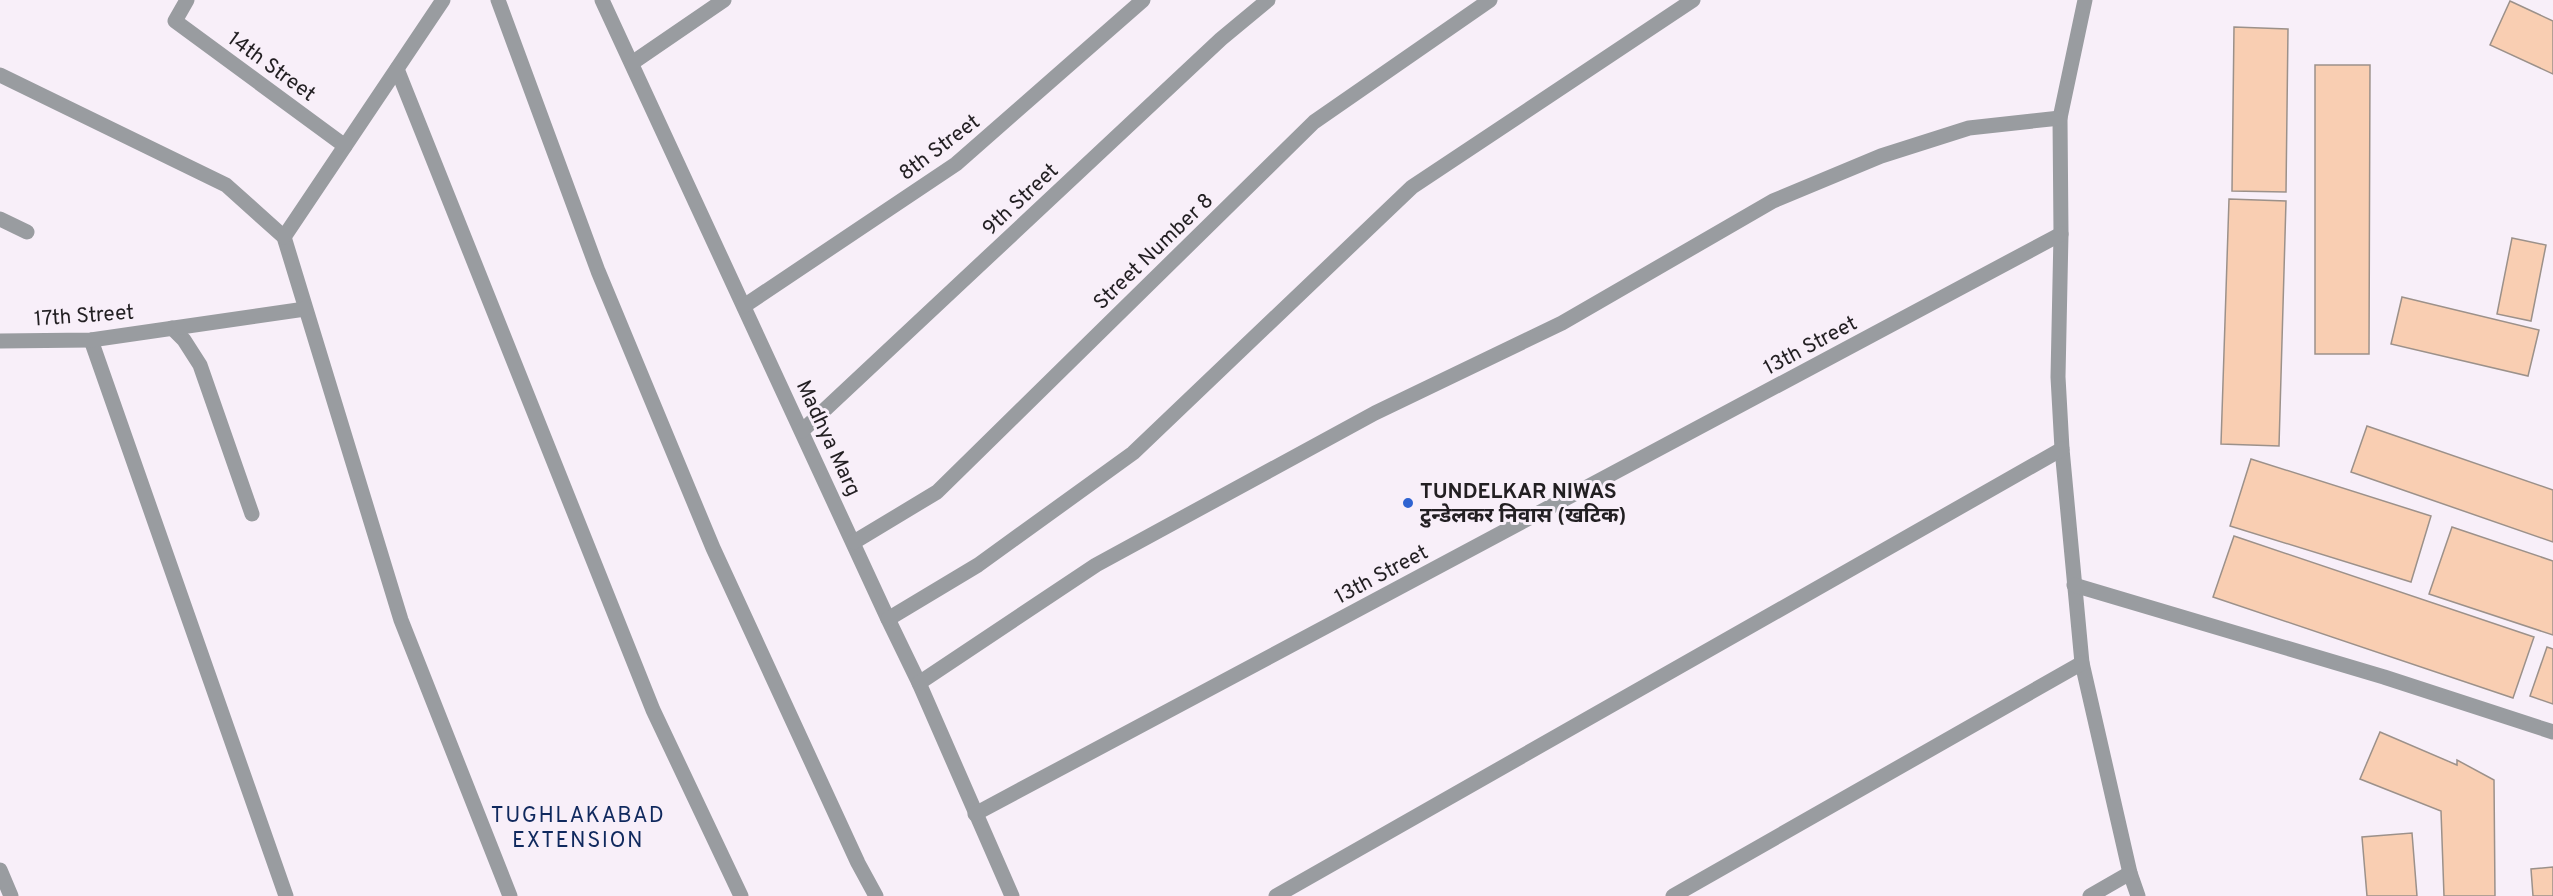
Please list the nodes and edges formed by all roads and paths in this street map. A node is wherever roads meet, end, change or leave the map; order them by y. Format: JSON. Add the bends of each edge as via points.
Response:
{"nodes":[{"id":1,"x":187,"y":0,"type":"edge"},
{"id":2,"x":443,"y":0,"type":"edge"},
{"id":3,"x":498,"y":0,"type":"edge"},
{"id":4,"x":602,"y":0,"type":"edge"},
{"id":5,"x":724,"y":0,"type":"edge"},
{"id":6,"x":1143,"y":0,"type":"edge"},
{"id":7,"x":1268,"y":0,"type":"edge"},
{"id":8,"x":1490,"y":0,"type":"edge"},
{"id":9,"x":1693,"y":0,"type":"edge"},
{"id":10,"x":2085,"y":0,"type":"edge"},
{"id":11,"x":632,"y":63,"type":"junction"},
{"id":12,"x":397,"y":69,"type":"junction"},
{"id":13,"x":0,"y":75,"type":"edge"},
{"id":14,"x":2060,"y":117,"type":"junction"},
{"id":15,"x":345,"y":146,"type":"junction"},
{"id":16,"x":0,"y":219,"type":"edge"},
{"id":17,"x":27,"y":232,"type":"dead end"},
{"id":18,"x":2061,"y":234,"type":"junction"},
{"id":19,"x":284,"y":237,"type":"junction"},
{"id":20,"x":744,"y":306,"type":"junction"},
{"id":21,"x":306,"y":309,"type":"junction"},
{"id":22,"x":172,"y":328,"type":"junction"},
{"id":23,"x":91,"y":340,"type":"junction"},
{"id":24,"x":0,"y":341,"type":"edge"},
{"id":25,"x":802,"y":431,"type":"junction"},
{"id":26,"x":2062,"y":449,"type":"junction"},
{"id":27,"x":252,"y":514,"type":"dead end"},
{"id":28,"x":854,"y":542,"type":"junction"},
{"id":29,"x":2074,"y":585,"type":"junction"},
{"id":30,"x":888,"y":619,"type":"junction"},
{"id":31,"x":2082,"y":663,"type":"junction"},
{"id":32,"x":919,"y":683,"type":"junction"},
{"id":33,"x":2553,"y":732,"type":"edge"},
{"id":34,"x":975,"y":814,"type":"junction"},
{"id":35,"x":0,"y":870,"type":"edge"},
{"id":36,"x":2130,"y":873,"type":"junction"},
{"id":37,"x":11,"y":896,"type":"edge"},
{"id":38,"x":286,"y":896,"type":"edge"},
{"id":39,"x":510,"y":896,"type":"edge"},
{"id":40,"x":741,"y":896,"type":"edge"},
{"id":41,"x":876,"y":896,"type":"edge"},
{"id":42,"x":1012,"y":896,"type":"edge"},
{"id":43,"x":1276,"y":896,"type":"edge"},
{"id":44,"x":1673,"y":896,"type":"edge"},
{"id":45,"x":2090,"y":896,"type":"edge"},
{"id":46,"x":2138,"y":896,"type":"edge"}],
"edges":[{"from":1,"to":15,"type":"street","name":"14th Street","via":[[175,21]]},
{"from":2,"to":12,"type":"street"},
{"from":3,"to":41,"type":"street","via":[[598,271],[709,538]]},
{"from":4,"to":11,"type":"street","name":"Madhya Marg"},
{"from":5,"to":11,"type":"street"},
{"from":6,"to":20,"type":"street","name":"8th Street","via":[[956,165]]},
{"from":7,"to":25,"type":"street","name":"9th Street","via":[[1221,39]]},
{"from":8,"to":28,"type":"street","name":"Street Number 8","via":[[1314,122],[937,492]]},
{"from":9,"to":30,"type":"street","via":[[1412,187],[1133,453],[978,565]]},
{"from":10,"to":14,"type":"street"},
{"from":11,"to":20,"type":"street","name":"Madhya Marg"},
{"from":12,"to":15,"type":"street"},
{"from":12,"to":40,"type":"street","via":[[653,710]]},
{"from":13,"to":19,"type":"street","via":[[226,186]]},
{"from":14,"to":18,"type":"street"},
{"from":14,"to":32,"type":"street","via":[[1969,128],[1881,156],[1773,201],[1562,323],[1375,413],[1096,565]]},
{"from":15,"to":19,"type":"street"},
{"from":16,"to":17,"type":"street"},
{"from":18,"to":26,"type":"street","via":[[2058,377]]},
{"from":18,"to":34,"type":"street","name":"13th Street"},
{"from":19,"to":21,"type":"street"},
{"from":20,"to":25,"type":"street","name":"Madhya Marg"},
{"from":21,"to":22,"type":"street","name":"17th Street"},
{"from":21,"to":39,"type":"street","via":[[401,620]]},
{"from":22,"to":23,"type":"street","name":"17th Street"},
{"from":22,"to":27,"type":"street","via":[[200,365]]},
{"from":23,"to":24,"type":"street","name":"17th Street"},
{"from":23,"to":38,"type":"street"},
{"from":25,"to":28,"type":"street","name":"Madhya Marg"},
{"from":26,"to":29,"type":"street"},
{"from":26,"to":43,"type":"street"},
{"from":28,"to":30,"type":"street","name":"Madhya Marg"},
{"from":29,"to":31,"type":"street"},
{"from":29,"to":33,"type":"street"},
{"from":30,"to":32,"type":"street","name":"Madhya Marg"},
{"from":31,"to":36,"type":"street"},
{"from":31,"to":44,"type":"street"},
{"from":32,"to":34,"type":"street","name":"Madhya Marg"},
{"from":34,"to":42,"type":"street","name":"Madhya Marg"},
{"from":35,"to":37,"type":"street"},
{"from":36,"to":45,"type":"street"},
{"from":36,"to":46,"type":"street"}]}
